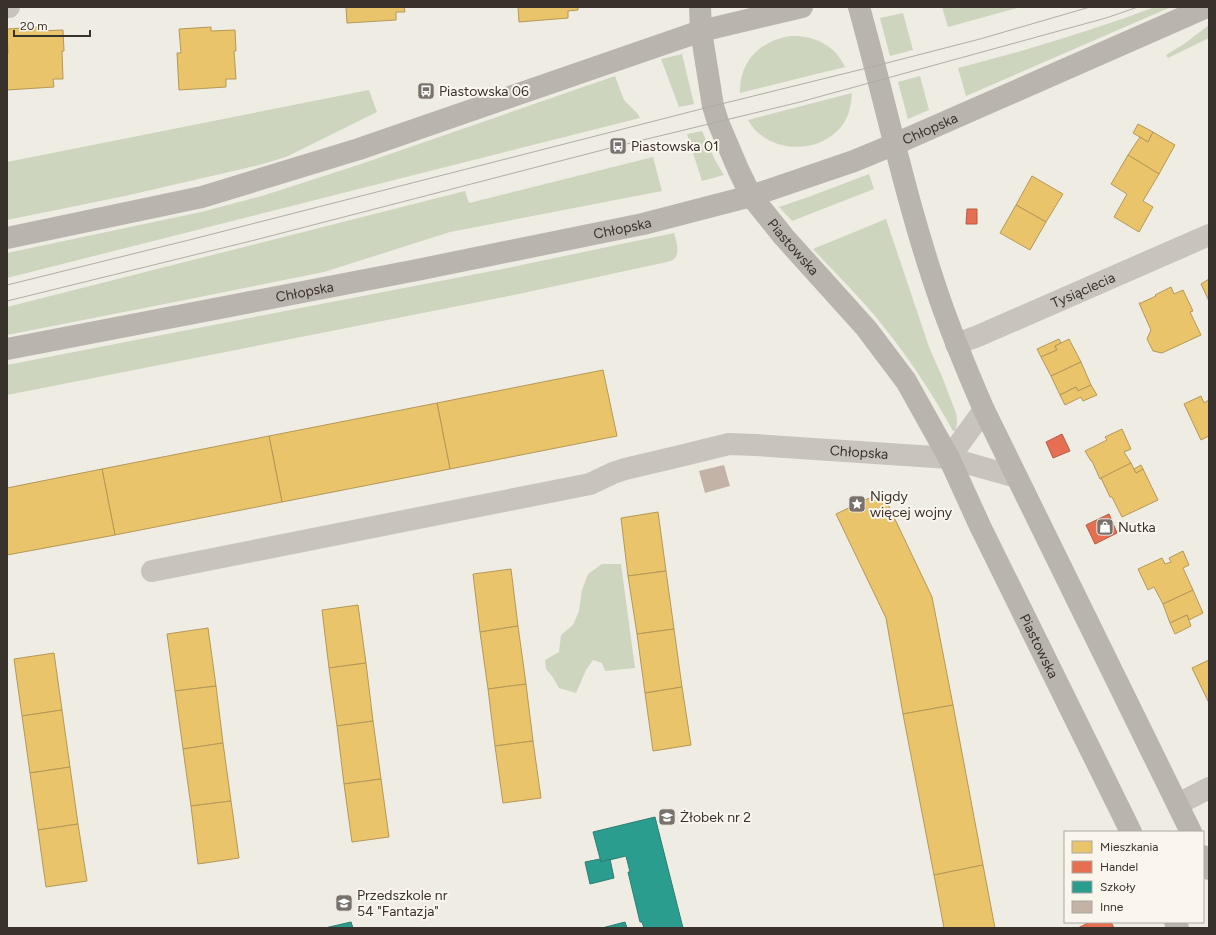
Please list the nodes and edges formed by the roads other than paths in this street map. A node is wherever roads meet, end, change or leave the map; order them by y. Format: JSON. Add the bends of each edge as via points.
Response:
{"nodes":[{"id":1,"x":700,"y":7,"type":"edge"},
{"id":2,"x":802,"y":7,"type":"edge"},
{"id":3,"x":859,"y":7,"type":"edge"},
{"id":4,"x":1207,"y":7,"type":"edge"},
{"id":5,"x":701,"y":31,"type":"junction"},
{"id":6,"x":895,"y":144,"type":"junction"},
{"id":7,"x":751,"y":196,"type":"junction"},
{"id":8,"x":1209,"y":235,"type":"edge"},
{"id":9,"x":7,"y":238,"type":"edge"},
{"id":10,"x":956,"y":344,"type":"junction"},
{"id":11,"x":7,"y":349,"type":"edge"},
{"id":12,"x":984,"y":410,"type":"junction"},
{"id":13,"x":949,"y":458,"type":"junction"},
{"id":14,"x":1016,"y":477,"type":"junction"},
{"id":15,"x":152,"y":571,"type":"dead end"},
{"id":16,"x":1209,"y":788,"type":"edge"},
{"id":17,"x":1178,"y":804,"type":"junction"},
{"id":18,"x":1131,"y":831,"type":"edge"},
{"id":19,"x":1191,"y":831,"type":"edge"},
{"id":20,"x":1204,"y":858,"type":"edge"},
{"id":21,"x":1209,"y":869,"type":"edge"}],
"edges":[{"from":1,"to":5,"type":"main road","name":"Piastowska"},
{"from":2,"to":5,"type":"main road"},
{"from":3,"to":6,"type":"main road"},
{"from":4,"to":6,"type":"main road","name":"Chłopska"},
{"from":5,"to":7,"type":"main road","name":"Piastowska","via":[[713,106]]},
{"from":5,"to":9,"type":"main road","via":[[359,149],[202,197]]},
{"from":6,"to":7,"type":"main road","name":"Chłopska","via":[[854,161]]},
{"from":6,"to":10,"type":"main road","via":[[938,296]]},
{"from":7,"to":11,"type":"main road","name":"Chłopska","via":[[643,224]]},
{"from":7,"to":13,"type":"main road","name":"Piastowska","via":[[784,237],[866,328],[906,381]]},
{"from":8,"to":10,"type":"street","name":"Tysiąclecia"},
{"from":10,"to":12,"type":"main road"},
{"from":12,"to":13,"type":"street"},
{"from":12,"to":14,"type":"main road"},
{"from":13,"to":14,"type":"street"},
{"from":13,"to":15,"type":"street","name":"Chłopska","via":[[729,444],[625,468],[590,484]]},
{"from":13,"to":18,"type":"main road","name":"Piastowska"},
{"from":14,"to":17,"type":"main road"},
{"from":16,"to":17,"type":"street"},
{"from":17,"to":19,"type":"main road"},
{"from":20,"to":21,"type":"main road"}]}
